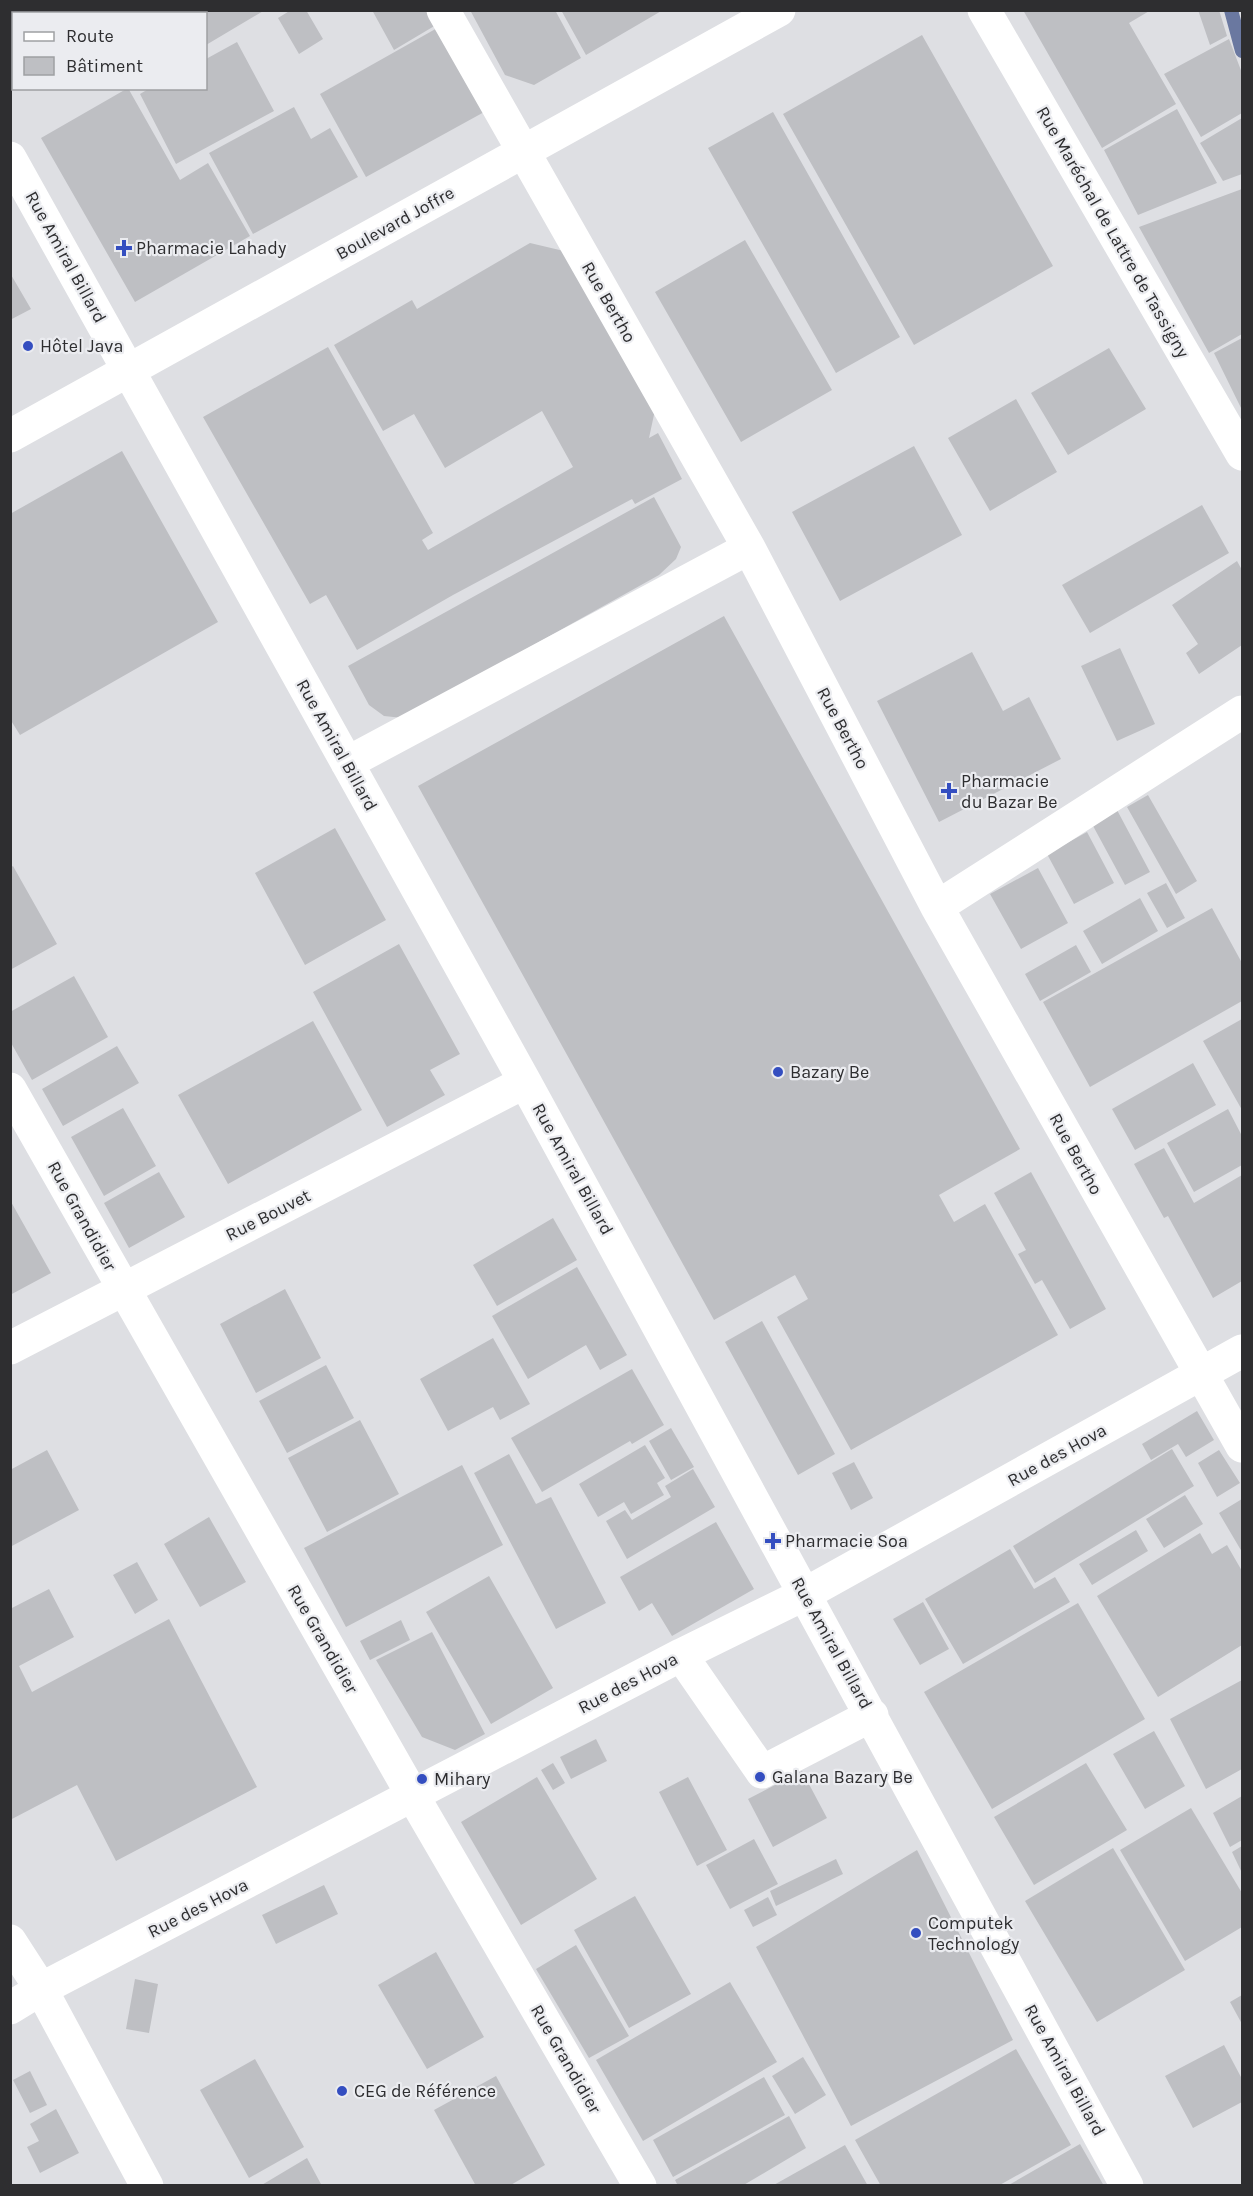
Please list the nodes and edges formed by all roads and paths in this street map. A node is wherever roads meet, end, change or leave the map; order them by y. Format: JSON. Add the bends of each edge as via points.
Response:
{"nodes":[{"id":1,"x":443,"y":10,"type":"edge"},
{"id":2,"x":779,"y":10,"type":"edge"},
{"id":3,"x":984,"y":10,"type":"edge"},
{"id":4,"x":523,"y":152,"type":"junction"},
{"id":5,"x":10,"y":158,"type":"edge"},
{"id":6,"x":129,"y":371,"type":"junction"},
{"id":7,"x":10,"y":436,"type":"edge"},
{"id":8,"x":1242,"y":454,"type":"edge"},
{"id":9,"x":749,"y":548,"type":"junction"},
{"id":10,"x":1242,"y":712,"type":"edge"},
{"id":11,"x":347,"y":763,"type":"junction"},
{"id":12,"x":937,"y":908,"type":"junction"},
{"id":13,"x":525,"y":1082,"type":"junction"},
{"id":14,"x":10,"y":1089,"type":"edge"},
{"id":15,"x":124,"y":1289,"type":"junction"},
{"id":16,"x":10,"y":1348,"type":"edge"},
{"id":17,"x":1242,"y":1351,"type":"edge"},
{"id":18,"x":1201,"y":1376,"type":"junction"},
{"id":19,"x":1242,"y":1446,"type":"edge"},
{"id":20,"x":805,"y":1594,"type":"junction"},
{"id":21,"x":681,"y":1655,"type":"junction"},
{"id":22,"x":872,"y":1715,"type":"junction"},
{"id":23,"x":413,"y":1796,"type":"junction"},
{"id":24,"x":10,"y":1941,"type":"edge"},
{"id":25,"x":41,"y":1989,"type":"junction"},
{"id":26,"x":10,"y":2008,"type":"edge"},
{"id":27,"x":147,"y":2186,"type":"edge"},
{"id":28,"x":640,"y":2186,"type":"edge"},
{"id":29,"x":1127,"y":2186,"type":"edge"}],
"edges":[{"from":1,"to":4,"type":"street","name":"Rue Bertho"},
{"from":2,"to":4,"type":"street","name":"Boulevard Joffre"},
{"from":3,"to":8,"type":"street","name":"Rue Maréchal de Lattre de Tassigny"},
{"from":4,"to":6,"type":"street","name":"Boulevard Joffre"},
{"from":4,"to":9,"type":"street","name":"Rue Bertho"},
{"from":5,"to":6,"type":"street","name":"Rue Amiral Billard"},
{"from":6,"to":7,"type":"street","name":"Boulevard Joffre"},
{"from":6,"to":11,"type":"street","name":"Rue Amiral Billard"},
{"from":9,"to":11,"type":"street"},
{"from":9,"to":12,"type":"street","name":"Rue Bertho"},
{"from":10,"to":12,"type":"street"},
{"from":11,"to":13,"type":"street","name":"Rue Amiral Billard"},
{"from":12,"to":18,"type":"street","name":"Rue Bertho"},
{"from":13,"to":15,"type":"street","name":"Rue Bouvet"},
{"from":13,"to":20,"type":"street","name":"Rue Amiral Billard"},
{"from":14,"to":15,"type":"street","name":"Rue Grandidier"},
{"from":15,"to":16,"type":"street","name":"Rue Bouvet"},
{"from":15,"to":23,"type":"street","name":"Rue Grandidier"},
{"from":17,"to":18,"type":"street","name":"Rue des Hova"},
{"from":18,"to":19,"type":"street","name":"Rue Bertho"},
{"from":18,"to":20,"type":"street","name":"Rue des Hova"},
{"from":20,"to":21,"type":"street","name":"Rue des Hova"},
{"from":20,"to":22,"type":"street","name":"Rue Amiral Billard"},
{"from":21,"to":22,"type":"street","via":[[762,1772]]},
{"from":21,"to":23,"type":"street","name":"Rue des Hova"},
{"from":22,"to":29,"type":"street","name":"Rue Amiral Billard"},
{"from":23,"to":25,"type":"street","name":"Rue des Hova"},
{"from":23,"to":28,"type":"street","name":"Rue Grandidier"},
{"from":24,"to":25,"type":"street"},
{"from":25,"to":26,"type":"street","name":"Rue des Hova"},
{"from":25,"to":27,"type":"street"}]}
